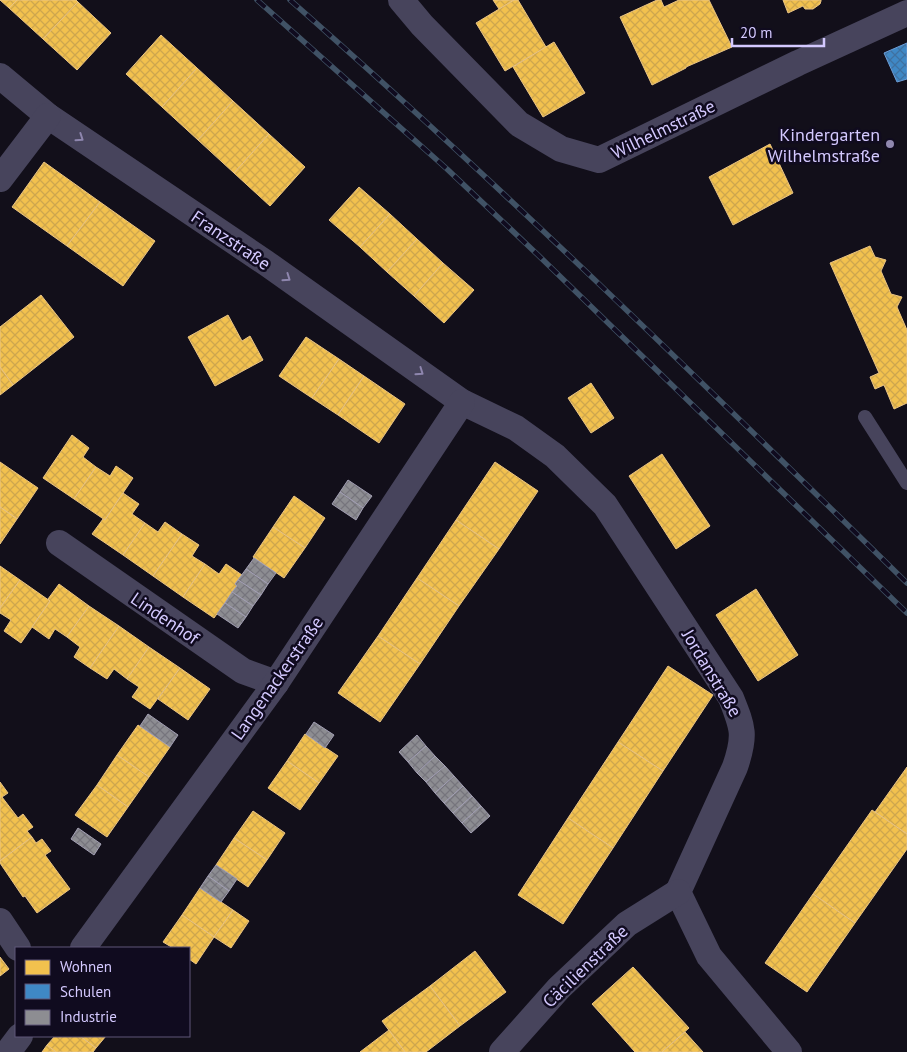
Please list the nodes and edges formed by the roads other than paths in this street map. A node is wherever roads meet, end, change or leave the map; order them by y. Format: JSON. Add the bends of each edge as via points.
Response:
{"nodes":[{"id":1,"x":401,"y":0,"type":"edge"},
{"id":2,"x":907,"y":13,"type":"edge"},
{"id":3,"x":0,"y":76,"type":"edge"},
{"id":4,"x":48,"y":116,"type":"junction"},
{"id":5,"x":0,"y":179,"type":"edge"},
{"id":6,"x":462,"y":402,"type":"junction"},
{"id":7,"x":865,"y":417,"type":"dead end"},
{"id":8,"x":907,"y":483,"type":"edge"},
{"id":9,"x":59,"y":543,"type":"dead end"},
{"id":10,"x":276,"y":683,"type":"junction"},
{"id":11,"x":678,"y":892,"type":"junction"},
{"id":12,"x":0,"y":921,"type":"edge"},
{"id":13,"x":17,"y":947,"type":"edge"},
{"id":14,"x":84,"y":947,"type":"edge"},
{"id":15,"x":19,"y":1037,"type":"edge"},
{"id":16,"x":8,"y":1052,"type":"edge"},
{"id":17,"x":502,"y":1052,"type":"edge"},
{"id":18,"x":789,"y":1052,"type":"edge"}],
"edges":[{"from":1,"to":2,"type":"street","name":"Wilhelmstraße","via":[[519,124],[561,148],[599,160]]},
{"from":3,"to":4,"type":"street","name":"Franzstraße"},
{"from":4,"to":5,"type":"street"},
{"from":4,"to":6,"type":"street","name":"Franzstraße","one_way":true,"via":[[266,263]]},
{"from":6,"to":10,"type":"street","name":"Langenackerstraße"},
{"from":6,"to":11,"type":"street","name":"Jordanstraße","via":[[516,428],[555,456],[605,505],[731,698],[742,725],[742,748]]},
{"from":7,"to":8,"type":"lane"},
{"from":9,"to":10,"type":"street","name":"Lindenhof","via":[[243,671]]},
{"from":10,"to":14,"type":"street","name":"Langenackerstraße"},
{"from":11,"to":17,"type":"street","name":"Cäcilienstraße","via":[[628,924],[558,988]]},
{"from":11,"to":18,"type":"street","via":[[709,956]]},
{"from":12,"to":13,"type":"street"},
{"from":15,"to":16,"type":"street"}]}
